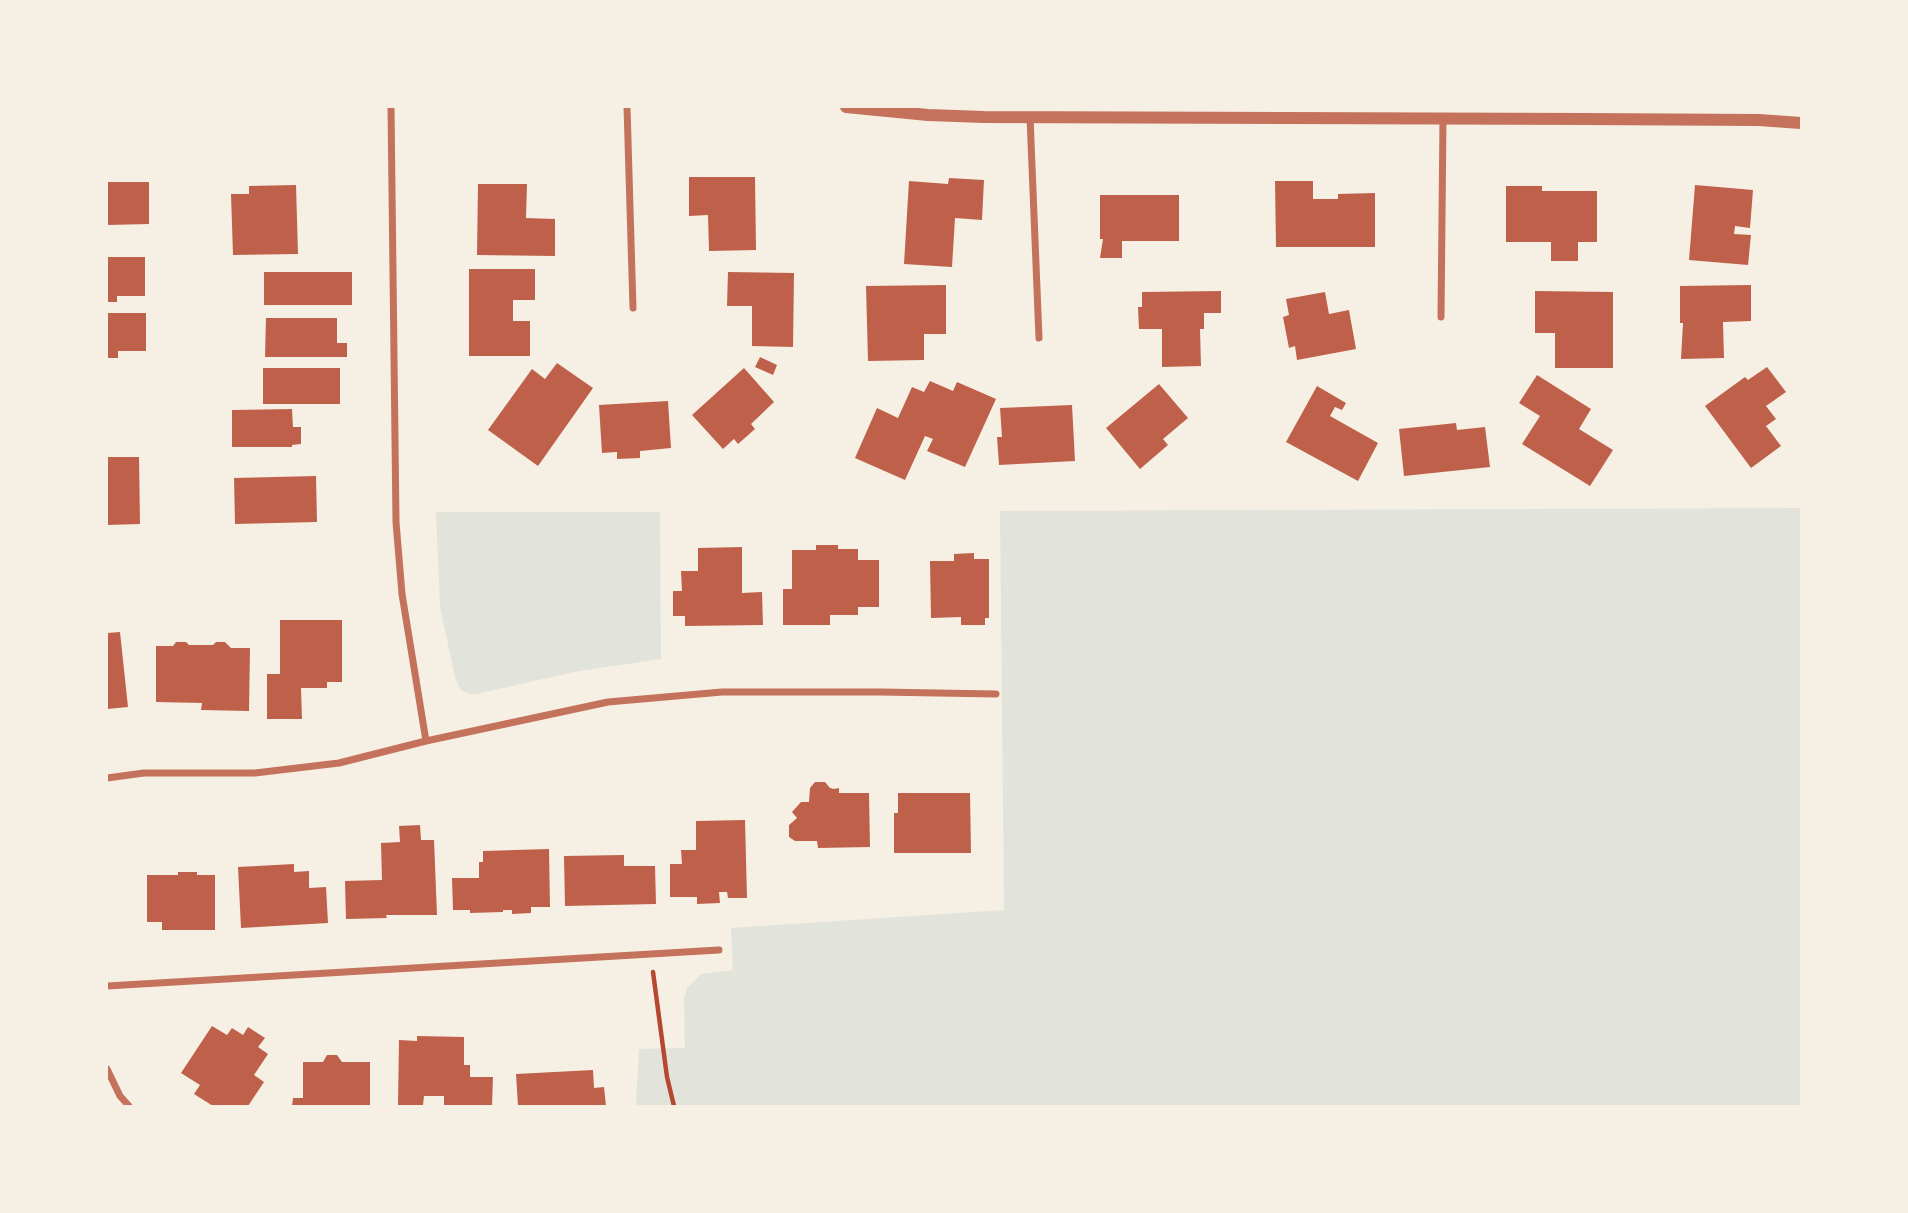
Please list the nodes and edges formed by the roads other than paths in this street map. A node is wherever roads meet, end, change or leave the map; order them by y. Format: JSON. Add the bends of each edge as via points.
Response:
{"nodes":[{"id":1,"x":391,"y":107,"type":"edge"},
{"id":2,"x":628,"y":107,"type":"edge"},
{"id":3,"x":846,"y":107,"type":"edge"},
{"id":4,"x":1584,"y":113,"type":"edge"},
{"id":5,"x":1030,"y":117,"type":"junction"},
{"id":6,"x":1443,"y":118,"type":"junction"},
{"id":7,"x":1801,"y":123,"type":"edge"},
{"id":8,"x":633,"y":307,"type":"dead end"},
{"id":9,"x":1441,"y":317,"type":"dead end"},
{"id":10,"x":1040,"y":338,"type":"dead end"},
{"id":11,"x":996,"y":694,"type":"dead end"},
{"id":12,"x":426,"y":741,"type":"junction"},
{"id":13,"x":107,"y":778,"type":"edge"},
{"id":14,"x":719,"y":950,"type":"dead end"},
{"id":15,"x":107,"y":986,"type":"edge"},
{"id":16,"x":107,"y":1069,"type":"edge"},
{"id":17,"x":129,"y":1106,"type":"edge"}],
"edges":[{"from":1,"to":12,"type":"street","via":[[397,522],[402,593]]},
{"from":2,"to":8,"type":"street"},
{"from":3,"to":5,"type":"street","via":[[928,115]]},
{"from":4,"to":6,"type":"street"},
{"from":4,"to":7,"type":"street"},
{"from":5,"to":6,"type":"street"},
{"from":5,"to":10,"type":"street"},
{"from":6,"to":9,"type":"street"},
{"from":11,"to":12,"type":"street","via":[[722,692],[608,702]]},
{"from":12,"to":13,"type":"street","via":[[339,763],[255,774],[144,773]]},
{"from":14,"to":15,"type":"street"},
{"from":16,"to":17,"type":"street"}]}
